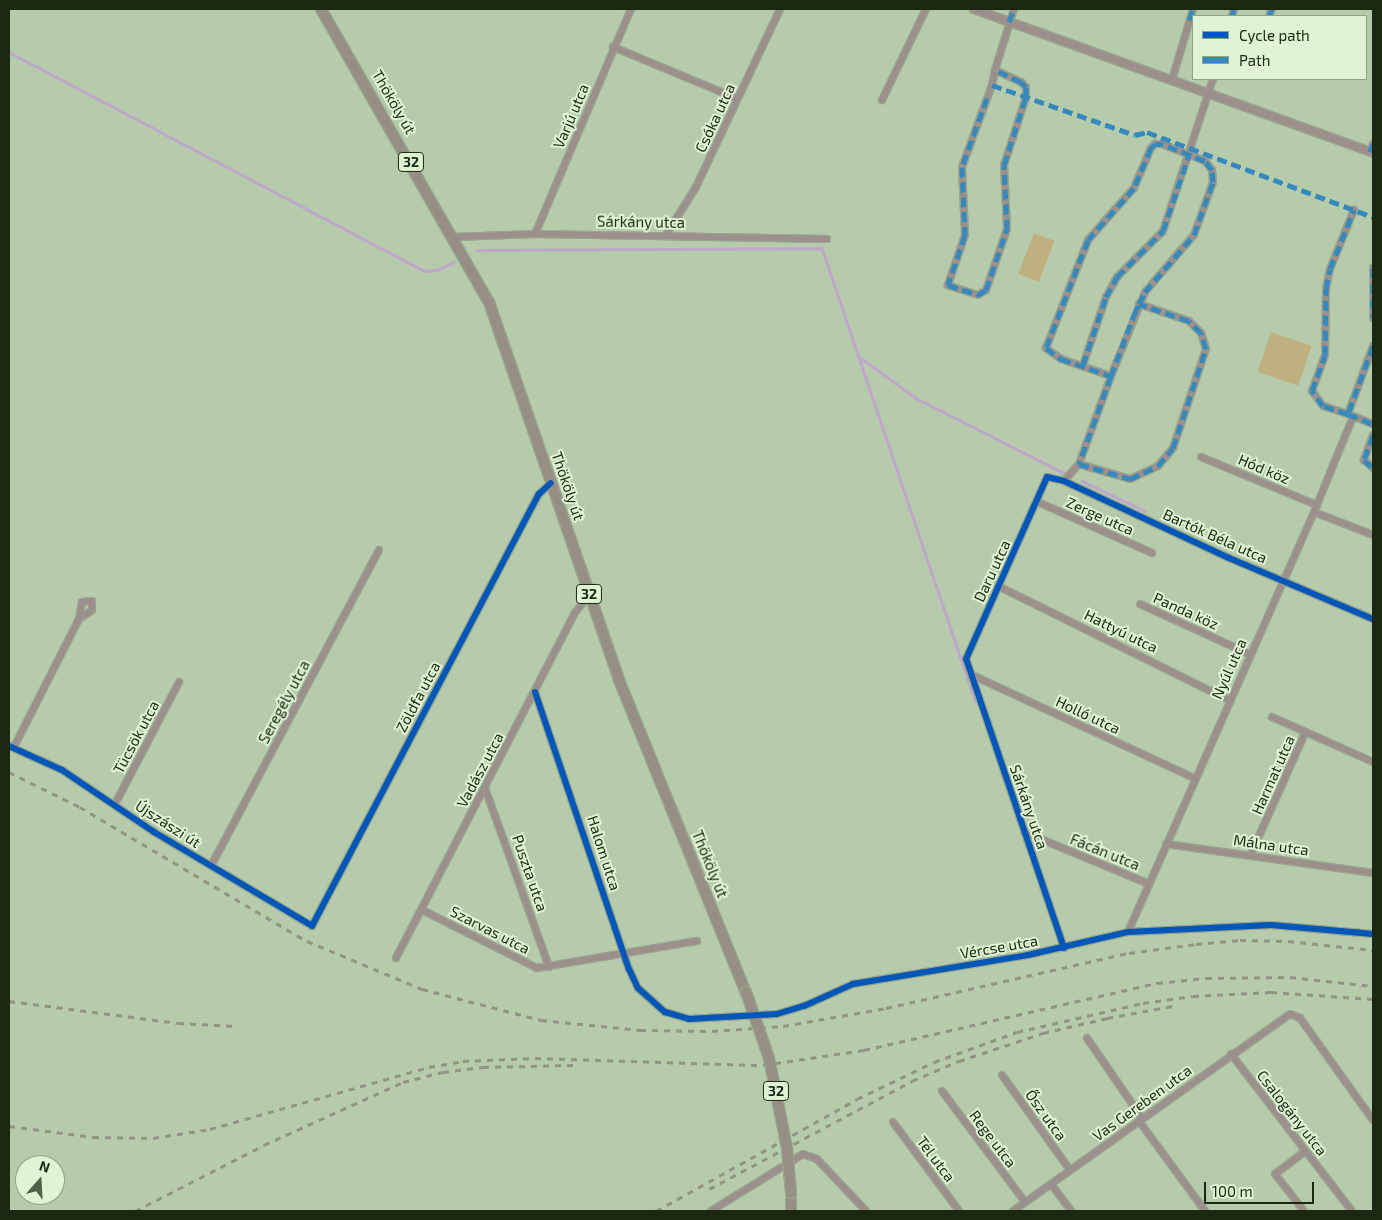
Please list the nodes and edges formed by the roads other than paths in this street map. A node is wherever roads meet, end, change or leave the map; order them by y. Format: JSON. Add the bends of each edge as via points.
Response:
{"nodes":[{"id":1,"x":321,"y":9,"type":"edge"},
{"id":2,"x":631,"y":9,"type":"edge"},
{"id":3,"x":780,"y":9,"type":"edge"},
{"id":4,"x":926,"y":9,"type":"edge"},
{"id":5,"x":974,"y":9,"type":"edge"},
{"id":6,"x":1014,"y":9,"type":"edge"},
{"id":7,"x":1193,"y":9,"type":"edge"},
{"id":8,"x":1009,"y":22,"type":"junction"},
{"id":9,"x":613,"y":47,"type":"junction"},
{"id":10,"x":995,"y":70,"type":"junction"},
{"id":11,"x":1172,"y":80,"type":"junction"},
{"id":12,"x":1213,"y":80,"type":"edge"},
{"id":13,"x":1209,"y":94,"type":"junction"},
{"id":14,"x":738,"y":99,"type":"junction"},
{"id":15,"x":882,"y":100,"type":"dead end"},
{"id":16,"x":1373,"y":144,"type":"edge"},
{"id":17,"x":1372,"y":153,"type":"edge"},
{"id":18,"x":1189,"y":155,"type":"junction"},
{"id":19,"x":1354,"y":210,"type":"dead end"},
{"id":20,"x":535,"y":234,"type":"junction"},
{"id":21,"x":666,"y":235,"type":"junction"},
{"id":22,"x":454,"y":237,"type":"junction"},
{"id":23,"x":827,"y":239,"type":"dead end"},
{"id":24,"x":1373,"y":268,"type":"edge"},
{"id":25,"x":1139,"y":304,"type":"junction"},
{"id":26,"x":1373,"y":318,"type":"edge"},
{"id":27,"x":1373,"y":346,"type":"edge"},
{"id":28,"x":1083,"y":365,"type":"junction"},
{"id":29,"x":1111,"y":376,"type":"junction"},
{"id":30,"x":1351,"y":415,"type":"junction"},
{"id":31,"x":1373,"y":424,"type":"edge"},
{"id":32,"x":1373,"y":435,"type":"edge"},
{"id":33,"x":1201,"y":457,"type":"dead end"},
{"id":34,"x":1079,"y":464,"type":"junction"},
{"id":35,"x":1373,"y":468,"type":"edge"},
{"id":36,"x":1047,"y":477,"type":"joint"},
{"id":37,"x":1064,"y":481,"type":"junction"},
{"id":38,"x":552,"y":483,"type":"junction"},
{"id":39,"x":1038,"y":502,"type":"junction"},
{"id":40,"x":1315,"y":509,"type":"junction"},
{"id":41,"x":1373,"y":535,"type":"edge"},
{"id":42,"x":379,"y":550,"type":"dead end"},
{"id":43,"x":1152,"y":553,"type":"dead end"},
{"id":44,"x":1283,"y":580,"type":"junction"},
{"id":45,"x":1000,"y":586,"type":"junction"},
{"id":46,"x":589,"y":595,"type":"junction"},
{"id":47,"x":1140,"y":604,"type":"dead end"},
{"id":48,"x":79,"y":619,"type":"dead end"},
{"id":49,"x":1373,"y":619,"type":"edge"},
{"id":50,"x":1249,"y":654,"type":"junction"},
{"id":51,"x":972,"y":675,"type":"junction"},
{"id":52,"x":179,"y":682,"type":"dead end"},
{"id":53,"x":535,"y":692,"type":"junction"},
{"id":54,"x":1229,"y":700,"type":"junction"},
{"id":55,"x":1272,"y":717,"type":"dead end"},
{"id":56,"x":1305,"y":733,"type":"junction"},
{"id":57,"x":11,"y":746,"type":"edge"},
{"id":58,"x":1373,"y":762,"type":"edge"},
{"id":59,"x":1194,"y":778,"type":"junction"},
{"id":60,"x":485,"y":788,"type":"junction"},
{"id":61,"x":115,"y":804,"type":"junction"},
{"id":62,"x":1024,"y":832,"type":"junction"},
{"id":63,"x":1166,"y":844,"type":"junction"},
{"id":64,"x":1251,"y":854,"type":"junction"},
{"id":65,"x":211,"y":866,"type":"junction"},
{"id":66,"x":1373,"y":873,"type":"edge"},
{"id":67,"x":1148,"y":884,"type":"junction"},
{"id":68,"x":422,"y":910,"type":"junction"},
{"id":69,"x":312,"y":926,"type":"joint"},
{"id":70,"x":1128,"y":932,"type":"junction"},
{"id":71,"x":1373,"y":934,"type":"edge"},
{"id":72,"x":697,"y":941,"type":"dead end"},
{"id":73,"x":1064,"y":948,"type":"junction"},
{"id":74,"x":624,"y":953,"type":"junction"},
{"id":75,"x":396,"y":958,"type":"dead end"},
{"id":76,"x":549,"y":967,"type":"junction"},
{"id":77,"x":665,"y":1012,"type":"joint"},
{"id":78,"x":1088,"y":1038,"type":"dead end"},
{"id":79,"x":1231,"y":1054,"type":"junction"},
{"id":80,"x":1002,"y":1076,"type":"dead end"},
{"id":81,"x":942,"y":1091,"type":"dead end"},
{"id":82,"x":1140,"y":1120,"type":"junction"},
{"id":83,"x":1373,"y":1120,"type":"edge"},
{"id":84,"x":893,"y":1122,"type":"dead end"},
{"id":85,"x":1305,"y":1151,"type":"junction"},
{"id":86,"x":1070,"y":1170,"type":"junction"},
{"id":87,"x":1052,"y":1184,"type":"junction"},
{"id":88,"x":1025,"y":1202,"type":"junction"},
{"id":89,"x":710,"y":1211,"type":"edge"},
{"id":90,"x":792,"y":1211,"type":"edge"},
{"id":91,"x":866,"y":1211,"type":"edge"},
{"id":92,"x":959,"y":1211,"type":"edge"},
{"id":93,"x":1013,"y":1211,"type":"edge"},
{"id":94,"x":1072,"y":1211,"type":"edge"},
{"id":95,"x":1205,"y":1211,"type":"edge"},
{"id":96,"x":1304,"y":1211,"type":"edge"},
{"id":97,"x":1352,"y":1211,"type":"edge"}],
"edges":[{"from":1,"to":22,"type":"main road","name":"Thököly út","number":"32"},
{"from":2,"to":9,"type":"street","name":"Varjú utca"},
{"from":3,"to":14,"type":"street","name":"Csóka utca"},
{"from":4,"to":15,"type":"street"},
{"from":5,"to":8,"type":"street"},
{"from":6,"to":8,"type":"street"},
{"from":7,"to":11,"type":"street"},
{"from":8,"to":10,"type":"street"},
{"from":8,"to":11,"type":"street"},
{"from":9,"to":14,"type":"street"},
{"from":9,"to":20,"type":"street","name":"Varjú utca"},
{"from":10,"to":10,"type":"street","via":[[962,167],[965,235],[948,285],[978,295],[986,290],[1007,230],[1004,165],[1026,97],[1026,87]]},
{"from":11,"to":13,"type":"street"},
{"from":12,"to":13,"type":"street"},
{"from":13,"to":17,"type":"street"},
{"from":13,"to":18,"type":"street"},
{"from":14,"to":21,"type":"street","name":"Csóka utca","via":[[696,188]]},
{"from":16,"to":17,"type":"street"},
{"from":18,"to":25,"type":"street","via":[[1205,161],[1212,170],[1213,182],[1205,206],[1194,235],[1145,292]]},
{"from":18,"to":28,"type":"street","via":[[1163,231],[1117,277],[1106,297]]},
{"from":18,"to":28,"type":"street","via":[[1155,144],[1134,188],[1088,240],[1046,348],[1061,358]]},
{"from":19,"to":30,"type":"street","via":[[1330,269],[1326,289],[1325,354],[1312,391],[1323,406]]},
{"from":20,"to":21,"type":"street","name":"Sárkány utca"},
{"from":20,"to":22,"type":"street","name":"Sárkány utca"},
{"from":21,"to":23,"type":"street","name":"Sárkány utca"},
{"from":22,"to":38,"type":"main road","name":"Thököly út","number":"32","via":[[489,302]]},
{"from":24,"to":26,"type":"street"},
{"from":25,"to":29,"type":"street"},
{"from":25,"to":34,"type":"street","via":[[1189,321],[1201,333],[1206,349],[1173,448],[1158,466],[1130,479]]},
{"from":27,"to":30,"type":"street","name":"Nyúl utca"},
{"from":28,"to":29,"type":"street"},
{"from":29,"to":34,"type":"street"},
{"from":30,"to":31,"type":"street"},
{"from":30,"to":40,"type":"street","name":"Nyúl utca"},
{"from":32,"to":35,"type":"street","via":[[1364,460]]},
{"from":33,"to":40,"type":"street","name":"Hód köz"},
{"from":34,"to":37,"type":"street"},
{"from":36,"to":37,"type":"street","name":"Bartók Béla utca"},
{"from":36,"to":39,"type":"street","name":"Daru utca"},
{"from":37,"to":44,"type":"street","name":"Bartók Béla utca"},
{"from":38,"to":46,"type":"main road","name":"Thököly út","number":"32"},
{"from":38,"to":69,"type":"street","name":"Zöldfa utca","via":[[539,494]]},
{"from":39,"to":43,"type":"street","name":"Zerge utca"},
{"from":39,"to":45,"type":"street","name":"Daru utca"},
{"from":40,"to":41,"type":"street","name":"Hód köz"},
{"from":40,"to":44,"type":"street","name":"Nyúl utca"},
{"from":42,"to":65,"type":"street","name":"Seregély utca"},
{"from":44,"to":49,"type":"street","name":"Bartók Béla utca"},
{"from":44,"to":50,"type":"street","name":"Nyúl utca"},
{"from":45,"to":51,"type":"street","name":"Daru utca","via":[[968,650],[966,659]]},
{"from":45,"to":54,"type":"street","name":"Hattyú utca"},
{"from":46,"to":53,"type":"street","name":"Vadász utca","via":[[574,614]]},
{"from":46,"to":90,"type":"main road","name":"Thököly út","number":"32","bridge":true,"via":[[746,992],[768,1058],[786,1148]]},
{"from":47,"to":50,"type":"street","name":"Panda köz"},
{"from":48,"to":57,"type":"street"},
{"from":50,"to":54,"type":"street","name":"Nyúl utca"},
{"from":51,"to":59,"type":"street","name":"Holló utca"},
{"from":51,"to":62,"type":"street","name":"Sárkány utca"},
{"from":52,"to":61,"type":"street","name":"Tücsök utca"},
{"from":53,"to":60,"type":"street","name":"Vadász utca"},
{"from":53,"to":74,"type":"street","name":"Halom utca"},
{"from":54,"to":59,"type":"street","name":"Nyúl utca"},
{"from":55,"to":56,"type":"street"},
{"from":56,"to":58,"type":"street"},
{"from":56,"to":64,"type":"street","name":"Harmat utca"},
{"from":57,"to":61,"type":"street","name":"Újszászi út","via":[[62,770]]},
{"from":59,"to":63,"type":"street","name":"Nyúl utca"},
{"from":60,"to":68,"type":"street","name":"Vadász utca"},
{"from":60,"to":76,"type":"street","name":"Puszta utca","via":[[490,794]]},
{"from":61,"to":65,"type":"street","name":"Újszászi út"},
{"from":62,"to":67,"type":"street","name":"Fácán utca"},
{"from":62,"to":73,"type":"street","name":"Sárkány utca"},
{"from":63,"to":64,"type":"street","name":"Málna utca"},
{"from":63,"to":67,"type":"street","name":"Nyúl utca"},
{"from":64,"to":66,"type":"street","name":"Málna utca"},
{"from":65,"to":69,"type":"street","name":"Újszászi út"},
{"from":67,"to":70,"type":"street","name":"Nyúl utca"},
{"from":68,"to":75,"type":"street","name":"Vadász utca"},
{"from":68,"to":76,"type":"street","name":"Szarvas utca","via":[[537,968]]},
{"from":70,"to":71,"type":"street","name":"Vércse utca","via":[[1271,924]]},
{"from":70,"to":73,"type":"street","name":"Vércse utca"},
{"from":72,"to":74,"type":"street","name":"Szarvas utca"},
{"from":73,"to":77,"type":"street","name":"Vércse utca","via":[[853,984],[778,1014],[689,1019]]},
{"from":74,"to":76,"type":"street","name":"Szarvas utca"},
{"from":74,"to":77,"type":"street","name":"Halom utca","via":[[638,988]]},
{"from":78,"to":82,"type":"street"},
{"from":79,"to":82,"type":"street","name":"Vas Gereben utca"},
{"from":79,"to":83,"type":"street","name":"Vas Gereben utca","via":[[1286,1015],[1300,1018]]},
{"from":79,"to":85,"type":"street","name":"Csalogány utca"},
{"from":80,"to":86,"type":"street","name":"Ősz utca"},
{"from":81,"to":88,"type":"street","name":"Rege utca"},
{"from":82,"to":86,"type":"street","name":"Vas Gereben utca"},
{"from":82,"to":95,"type":"street"},
{"from":84,"to":92,"type":"street","name":"Tél utca"},
{"from":85,"to":96,"type":"street","via":[[1275,1174]]},
{"from":85,"to":97,"type":"street","name":"Csalogány utca"},
{"from":86,"to":87,"type":"street","name":"Vas Gereben utca"},
{"from":87,"to":88,"type":"street","name":"Vas Gereben utca"},
{"from":87,"to":94,"type":"street"},
{"from":88,"to":93,"type":"street","name":"Vas Gereben utca"},
{"from":89,"to":91,"type":"street","via":[[803,1154],[817,1159]]}]}
